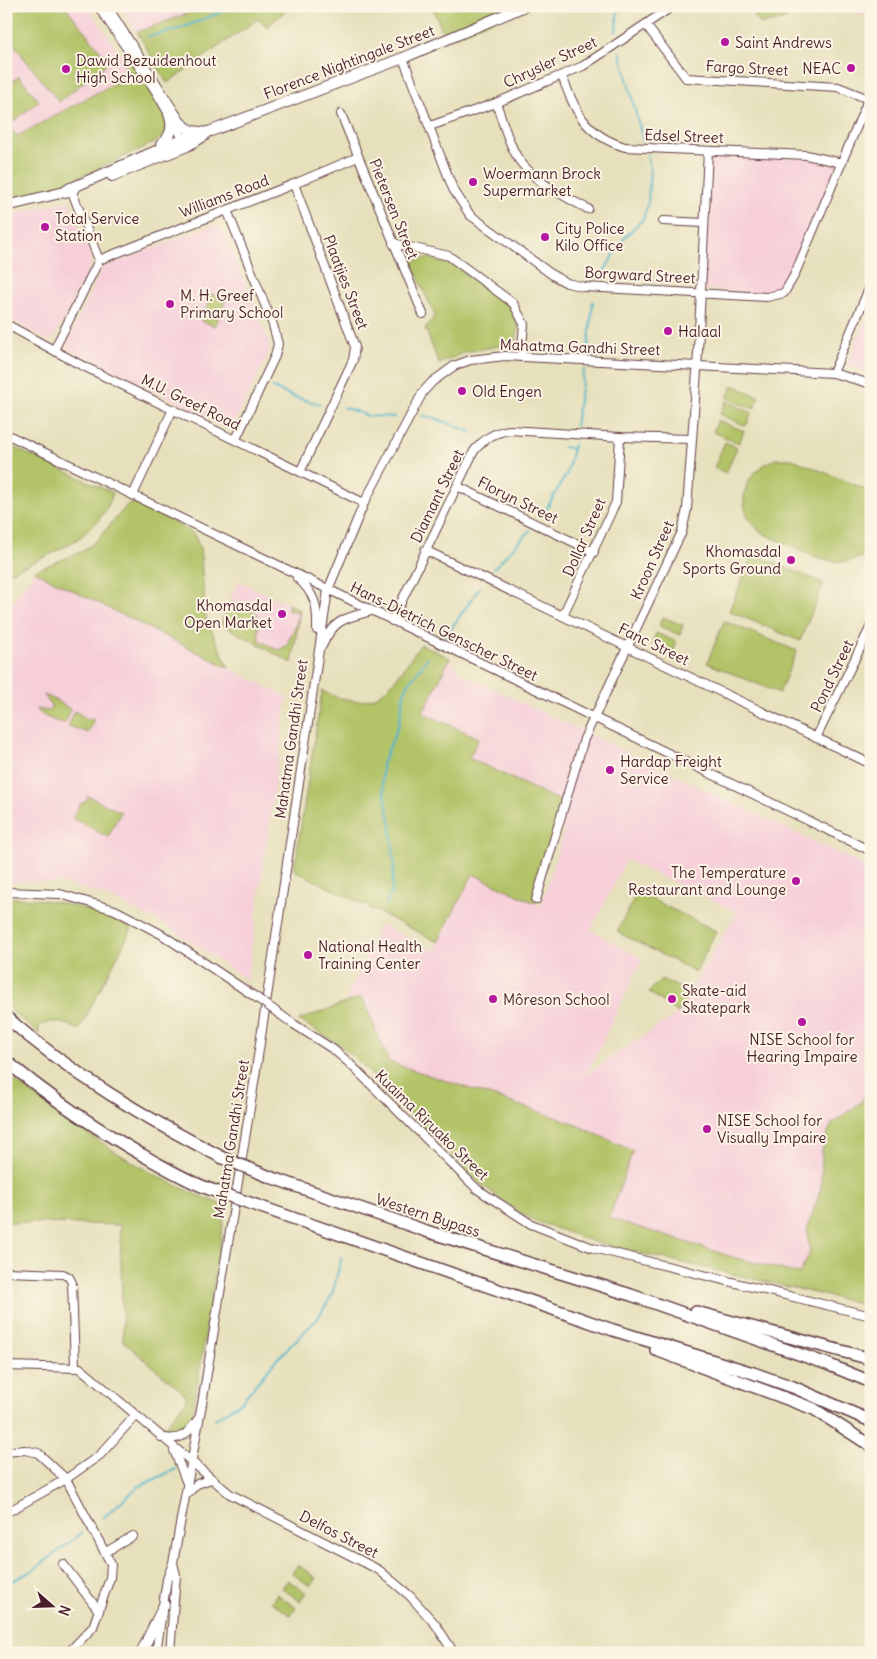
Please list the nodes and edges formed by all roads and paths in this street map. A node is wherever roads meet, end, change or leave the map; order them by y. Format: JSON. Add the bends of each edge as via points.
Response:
{"nodes":[{"id":1,"x":98,"y":6,"type":"edge"},
{"id":2,"x":107,"y":6,"type":"edge"},
{"id":3,"x":525,"y":6,"type":"edge"},
{"id":4,"x":673,"y":6,"type":"edge"},
{"id":5,"x":646,"y":25,"type":"junction"},
{"id":6,"x":403,"y":58,"type":"junction"},
{"id":7,"x":562,"y":76,"type":"junction"},
{"id":8,"x":870,"y":97,"type":"edge"},
{"id":9,"x":496,"y":102,"type":"junction"},
{"id":10,"x":170,"y":114,"type":"junction"},
{"id":11,"x":341,"y":114,"type":"dead end"},
{"id":12,"x":182,"y":124,"type":"junction"},
{"id":13,"x":430,"y":126,"type":"junction"},
{"id":14,"x":206,"y":131,"type":"junction"},
{"id":15,"x":188,"y":141,"type":"junction"},
{"id":16,"x":708,"y":151,"type":"junction"},
{"id":17,"x":150,"y":153,"type":"junction"},
{"id":18,"x":358,"y":157,"type":"junction"},
{"id":19,"x":842,"y":163,"type":"junction"},
{"id":20,"x":294,"y":184,"type":"junction"},
{"id":21,"x":70,"y":189,"type":"junction"},
{"id":22,"x":6,"y":206,"type":"edge"},
{"id":23,"x":588,"y":209,"type":"dead end"},
{"id":24,"x":227,"y":210,"type":"junction"},
{"id":25,"x":663,"y":221,"type":"dead end"},
{"id":26,"x":704,"y":223,"type":"junction"},
{"id":27,"x":393,"y":243,"type":"junction"},
{"id":28,"x":99,"y":260,"type":"junction"},
{"id":29,"x":871,"y":284,"type":"edge"},
{"id":30,"x":701,"y":292,"type":"junction"},
{"id":31,"x":423,"y":314,"type":"dead end"},
{"id":32,"x":6,"y":324,"type":"edge"},
{"id":33,"x":54,"y":350,"type":"junction"},
{"id":34,"x":521,"y":357,"type":"junction"},
{"id":35,"x":698,"y":366,"type":"junction"},
{"id":36,"x":833,"y":373,"type":"junction"},
{"id":37,"x":871,"y":384,"type":"edge"},
{"id":38,"x":173,"y":409,"type":"junction"},
{"id":39,"x":6,"y":434,"type":"edge"},
{"id":40,"x":620,"y":437,"type":"junction"},
{"id":41,"x":236,"y":439,"type":"junction"},
{"id":42,"x":692,"y":439,"type":"junction"},
{"id":43,"x":301,"y":470,"type":"junction"},
{"id":44,"x":457,"y":486,"type":"junction"},
{"id":45,"x":134,"y":495,"type":"junction"},
{"id":46,"x":364,"y":503,"type":"junction"},
{"id":47,"x":425,"y":550,"type":"junction"},
{"id":48,"x":594,"y":552,"type":"junction"},
{"id":49,"x":289,"y":572,"type":"junction"},
{"id":50,"x":328,"y":590,"type":"junction"},
{"id":51,"x":372,"y":611,"type":"junction"},
{"id":52,"x":564,"y":615,"type":"junction"},
{"id":53,"x":392,"y":621,"type":"junction"},
{"id":54,"x":871,"y":626,"type":"edge"},
{"id":55,"x":628,"y":646,"type":"junction"},
{"id":56,"x":316,"y":662,"type":"junction"},
{"id":57,"x":594,"y":718,"type":"junction"},
{"id":58,"x":816,"y":738,"type":"junction"},
{"id":59,"x":871,"y":764,"type":"edge"},
{"id":60,"x":871,"y":851,"type":"edge"},
{"id":61,"x":6,"y":892,"type":"edge"},
{"id":62,"x":536,"y":900,"type":"dead end"},
{"id":63,"x":6,"y":1017,"type":"edge"},
{"id":64,"x":6,"y":1062,"type":"edge"},
{"id":65,"x":6,"y":1272,"type":"edge"},
{"id":66,"x":631,"y":1295,"type":"junction"},
{"id":67,"x":871,"y":1316,"type":"edge"},
{"id":68,"x":613,"y":1330,"type":"junction"},
{"id":69,"x":871,"y":1359,"type":"edge"},
{"id":70,"x":6,"y":1366,"type":"edge"},
{"id":71,"x":75,"y":1366,"type":"junction"},
{"id":72,"x":871,"y":1382,"type":"edge"},
{"id":73,"x":135,"y":1416,"type":"junction"},
{"id":74,"x":200,"y":1416,"type":"junction"},
{"id":75,"x":871,"y":1420,"type":"edge"},
{"id":76,"x":160,"y":1436,"type":"junction"},
{"id":77,"x":871,"y":1446,"type":"edge"},
{"id":78,"x":173,"y":1448,"type":"junction"},
{"id":79,"x":6,"y":1452,"type":"edge"},
{"id":80,"x":192,"y":1463,"type":"junction"},
{"id":81,"x":66,"y":1479,"type":"junction"},
{"id":82,"x":211,"y":1479,"type":"junction"},
{"id":83,"x":187,"y":1486,"type":"junction"},
{"id":84,"x":186,"y":1496,"type":"junction"},
{"id":85,"x":6,"y":1514,"type":"edge"},
{"id":86,"x":133,"y":1536,"type":"dead end"},
{"id":87,"x":106,"y":1552,"type":"junction"},
{"id":88,"x":174,"y":1563,"type":"junction"},
{"id":89,"x":63,"y":1564,"type":"dead end"},
{"id":90,"x":164,"y":1605,"type":"junction"},
{"id":91,"x":99,"y":1611,"type":"junction"},
{"id":92,"x":68,"y":1653,"type":"edge"},
{"id":93,"x":141,"y":1653,"type":"edge"},
{"id":94,"x":156,"y":1653,"type":"edge"},
{"id":95,"x":170,"y":1653,"type":"edge"},
{"id":96,"x":454,"y":1653,"type":"edge"}],
"edges":[{"from":1,"to":10,"type":"street"},
{"from":2,"to":12,"type":"street"},
{"from":3,"to":6,"type":"main road","name":"Florence Nightingale Street"},
{"from":4,"to":5,"type":"street","name":"Chrysler Street"},
{"from":5,"to":7,"type":"street","name":"Chrysler Street","via":[[605,53]]},
{"from":5,"to":8,"type":"street","name":"Fargo Street","via":[[686,78],[838,87]]},
{"from":6,"to":13,"type":"street","name":"Borgward Street"},
{"from":6,"to":14,"type":"main road","name":"Florence Nightingale Street"},
{"from":7,"to":9,"type":"street","name":"Chrysler Street"},
{"from":7,"to":16,"type":"street","name":"Edsel Street","via":[[580,117],[612,142],[625,147]]},
{"from":8,"to":19,"type":"street","name":"Borgward Street"},
{"from":9,"to":13,"type":"street","name":"Chrysler Street"},
{"from":9,"to":23,"type":"street","via":[[516,154],[524,166],[540,181]]},
{"from":10,"to":15,"type":"street"},
{"from":10,"to":17,"type":"main road","via":[[170,137]]},
{"from":11,"to":18,"type":"street","name":"Pietersen Street"},
{"from":12,"to":14,"type":"main road","via":[[190,130]]},
{"from":12,"to":15,"type":"street"},
{"from":13,"to":30,"type":"street","name":"Borgward Street","via":[[444,168],[463,207],[554,276],[584,287]]},
{"from":14,"to":15,"type":"main road","name":"Florence Nightingale Street"},
{"from":15,"to":17,"type":"main road","name":"Florence Nightingale Street"},
{"from":15,"to":21,"type":"main road","name":"Florence Nightingale Street"},
{"from":16,"to":19,"type":"street","name":"Edsel Street","via":[[806,155]]},
{"from":16,"to":26,"type":"street","name":"Kroon Street"},
{"from":17,"to":21,"type":"main road","name":"Florence Nightingale Street"},
{"from":18,"to":20,"type":"street","name":"Williams Road"},
{"from":18,"to":27,"type":"street","name":"Pietersen Street"},
{"from":19,"to":30,"type":"street","name":"Borgward Street","via":[[787,290],[773,297]]},
{"from":20,"to":24,"type":"street","name":"Williams Road"},
{"from":20,"to":43,"type":"street","name":"Plaatjies Street","via":[[355,347],[353,360]]},
{"from":21,"to":22,"type":"main road","name":"Florence Nightingale Street"},
{"from":21,"to":28,"type":"street"},
{"from":24,"to":28,"type":"street","name":"Williams Road"},
{"from":24,"to":41,"type":"street","via":[[278,344]]},
{"from":25,"to":26,"type":"street"},
{"from":26,"to":30,"type":"street","name":"Kroon Street"},
{"from":27,"to":31,"type":"street","name":"Pietersen Street"},
{"from":27,"to":34,"type":"street","via":[[449,256],[514,303],[524,324]]},
{"from":28,"to":33,"type":"street"},
{"from":29,"to":36,"type":"street"},
{"from":30,"to":35,"type":"street","name":"Kroon Street"},
{"from":32,"to":33,"type":"street","name":"M.U. Greef Road"},
{"from":33,"to":38,"type":"street","name":"M.U. Greef Road"},
{"from":34,"to":35,"type":"street","name":"Mahatma Gandhi Street"},
{"from":34,"to":46,"type":"street","name":"Mahatma Gandhi Street","via":[[470,360],[454,366],[432,382],[415,404]]},
{"from":35,"to":36,"type":"street","name":"Mahatma Gandhi Street"},
{"from":35,"to":42,"type":"street","name":"Kroon Street"},
{"from":36,"to":37,"type":"street","name":"Mahatma Gandhi Street"},
{"from":38,"to":41,"type":"street","name":"M.U. Greef Road"},
{"from":38,"to":45,"type":"street"},
{"from":39,"to":45,"type":"street","name":"Hans-Dietrich Genscher Street"},
{"from":40,"to":42,"type":"street","name":"Diamant Street"},
{"from":40,"to":44,"type":"street","name":"Diamant Street","via":[[499,431],[481,442],[474,451]]},
{"from":40,"to":48,"type":"street","name":"Dollar Street","via":[[616,502]]},
{"from":41,"to":43,"type":"street","name":"M.U. Greef Road"},
{"from":42,"to":55,"type":"street","name":"Kroon Street","via":[[687,509],[682,532]]},
{"from":43,"to":46,"type":"street","name":"M.U. Greef Road"},
{"from":44,"to":47,"type":"street","name":"Diamant Street"},
{"from":44,"to":48,"type":"street","name":"Floryn Street"},
{"from":45,"to":49,"type":"street","name":"Hans-Dietrich Genscher Street"},
{"from":46,"to":50,"type":"street","name":"Mahatma Gandhi Street"},
{"from":47,"to":52,"type":"street","name":"Fanc Street"},
{"from":47,"to":53,"type":"street","name":"Diamant Street"},
{"from":48,"to":52,"type":"street","name":"Dollar Street"},
{"from":49,"to":50,"type":"street","name":"Hans-Dietrich Genscher Street"},
{"from":49,"to":56,"type":"street","via":[[308,588],[316,603]]},
{"from":50,"to":51,"type":"street","name":"Hans-Dietrich Genscher Street"},
{"from":50,"to":56,"type":"street","name":"Mahatma Gandhi Street"},
{"from":51,"to":53,"type":"street","name":"Hans-Dietrich Genscher Street"},
{"from":51,"to":56,"type":"street","via":[[348,617],[334,625]]},
{"from":52,"to":55,"type":"street","name":"Fanc Street"},
{"from":53,"to":57,"type":"street","name":"Hans-Dietrich Genscher Street"},
{"from":54,"to":58,"type":"street","name":"Pond Street"},
{"from":55,"to":57,"type":"street","name":"Kroon Street"},
{"from":55,"to":58,"type":"street","name":"Fanc Street"},
{"from":56,"to":74,"type":"street","name":"Mahatma Gandhi Street"},
{"from":57,"to":60,"type":"street","name":"Hans-Dietrich Genscher Street"},
{"from":57,"to":62,"type":"street","name":"Kroon Street","via":[[578,754]]},
{"from":58,"to":59,"type":"street","name":"Fanc Street"},
{"from":61,"to":67,"type":"street","name":"Kuaima Riruako Street","bridge":true,"via":[[60,894],[115,910],[161,934],[334,1050],[477,1189],[531,1224],[593,1248]]},
{"from":63,"to":66,"type":"highway","name":"Western Bypass","bridge":true,"via":[[100,1089],[149,1120],[223,1158],[409,1225]]},
{"from":64,"to":68,"type":"highway","bridge":true,"via":[[130,1148],[199,1186]]},
{"from":65,"to":71,"type":"street","via":[[63,1274],[69,1277],[72,1283]]},
{"from":66,"to":69,"type":"highway"},
{"from":66,"to":72,"type":"highway","name":"Western Bypass"},
{"from":68,"to":75,"type":"highway","via":[[753,1372]]},
{"from":68,"to":77,"type":"highway","via":[[632,1341],[814,1409]]},
{"from":70,"to":71,"type":"street"},
{"from":71,"to":73,"type":"street","name":"Delfos Street"},
{"from":73,"to":76,"type":"street","name":"Delfos Street"},
{"from":73,"to":81,"type":"street","via":[[110,1447]]},
{"from":74,"to":76,"type":"street","via":[[182,1437]]},
{"from":74,"to":80,"type":"street","name":"Mahatma Gandhi Street"},
{"from":76,"to":78,"type":"street","name":"Delfos Street"},
{"from":78,"to":80,"type":"street","name":"Delfos Street"},
{"from":78,"to":83,"type":"street"},
{"from":79,"to":81,"type":"street","via":[[25,1450],[38,1454]]},
{"from":80,"to":82,"type":"street","name":"Delfos Street"},
{"from":80,"to":83,"type":"street","name":"Mahatma Gandhi Street"},
{"from":81,"to":85,"type":"street"},
{"from":81,"to":87,"type":"street"},
{"from":82,"to":84,"type":"street","via":[[197,1484]]},
{"from":82,"to":96,"type":"street","name":"Delfos Street","via":[[239,1499],[379,1570],[410,1596],[436,1625]]},
{"from":83,"to":84,"type":"street","name":"Mahatma Gandhi Street"},
{"from":84,"to":88,"type":"street","name":"Mahatma Gandhi Street"},
{"from":86,"to":87,"type":"street"},
{"from":87,"to":91,"type":"street","via":[[111,1571]]},
{"from":88,"to":90,"type":"street","name":"Mahatma Gandhi Street","via":[[167,1579]]},
{"from":88,"to":95,"type":"street","name":"Mahatma Gandhi Street","via":[[176,1575]]},
{"from":89,"to":91,"type":"street"},
{"from":90,"to":93,"type":"main road"},
{"from":90,"to":94,"type":"street","name":"Mahatma Gandhi Street"},
{"from":91,"to":92,"type":"street","via":[[93,1627]]}]}
